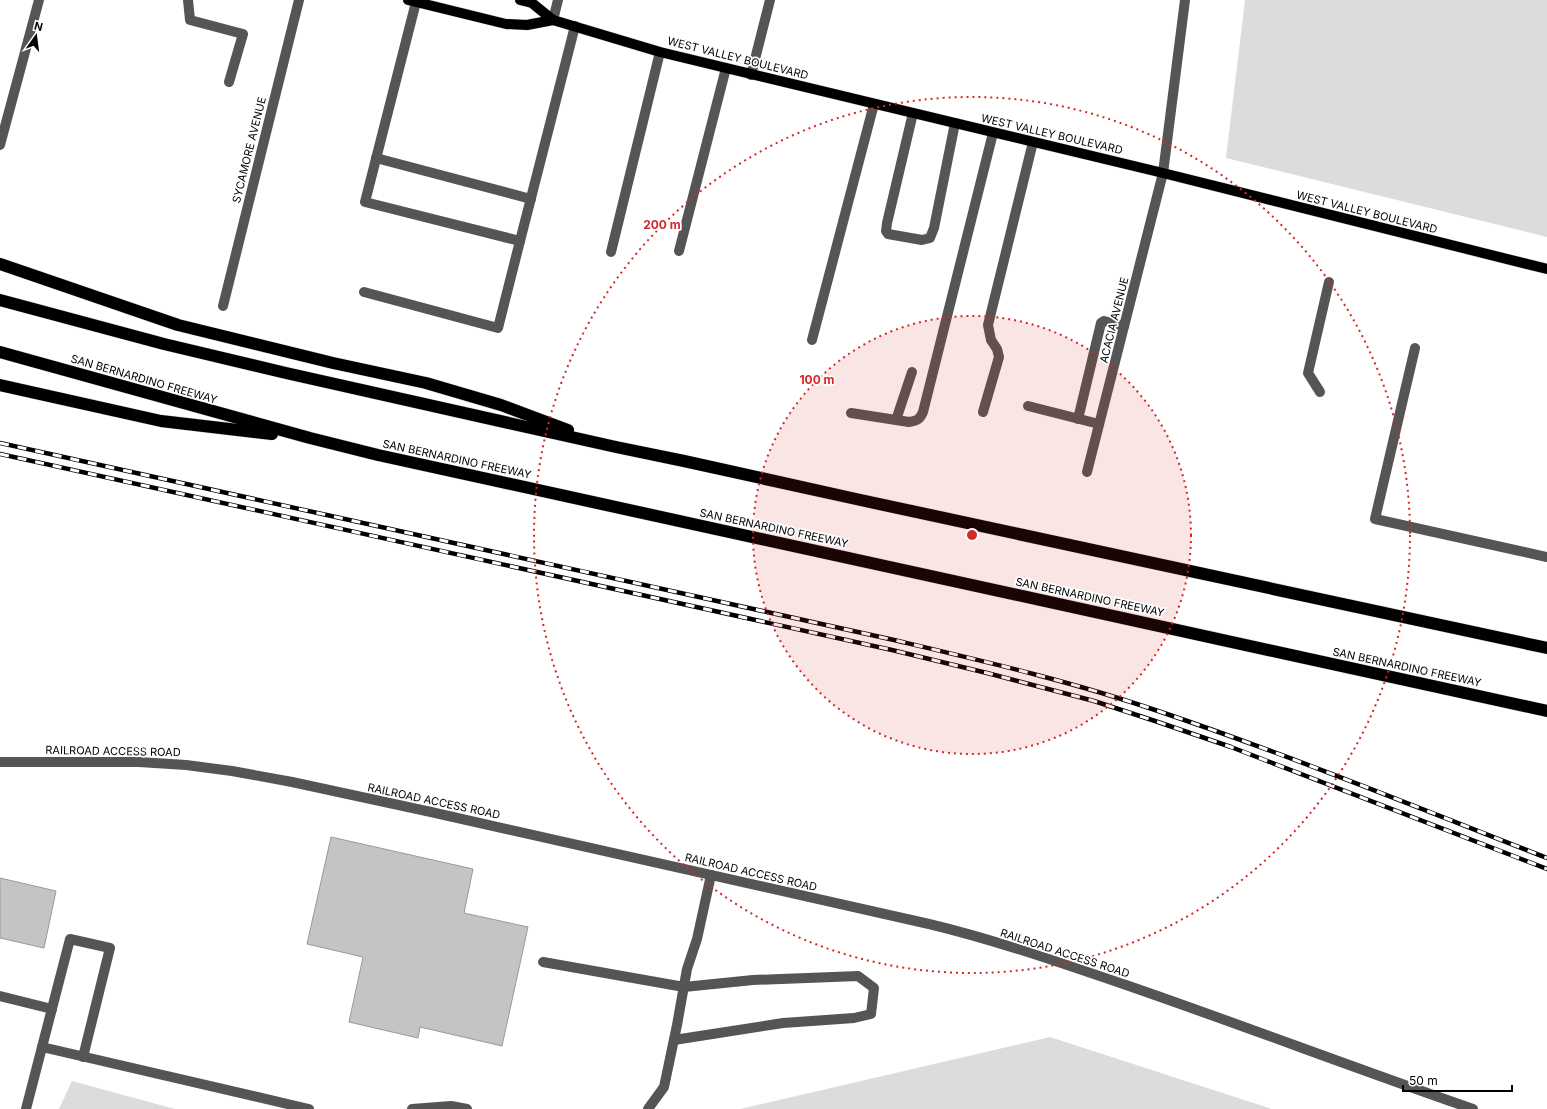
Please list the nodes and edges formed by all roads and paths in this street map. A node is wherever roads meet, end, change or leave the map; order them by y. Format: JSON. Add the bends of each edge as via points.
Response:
{"nodes":[{"id":1,"x":39,"y":0,"type":"edge"},
{"id":2,"x":188,"y":0,"type":"edge"},
{"id":3,"x":299,"y":0,"type":"edge"},
{"id":4,"x":520,"y":0,"type":"edge"},
{"id":5,"x":558,"y":0,"type":"edge"},
{"id":6,"x":770,"y":0,"type":"edge"},
{"id":7,"x":1185,"y":0,"type":"edge"},
{"id":8,"x":412,"y":1,"type":"edge"},
{"id":9,"x":553,"y":20,"type":"junction"},
{"id":10,"x":575,"y":26,"type":"junction"},
{"id":11,"x":660,"y":52,"type":"junction"},
{"id":12,"x":726,"y":68,"type":"junction"},
{"id":13,"x":751,"y":75,"type":"junction"},
{"id":14,"x":229,"y":82,"type":"dead end"},
{"id":15,"x":874,"y":104,"type":"junction"},
{"id":16,"x":913,"y":113,"type":"junction"},
{"id":17,"x":955,"y":123,"type":"junction"},
{"id":18,"x":993,"y":133,"type":"junction"},
{"id":19,"x":1033,"y":142,"type":"junction"},
{"id":20,"x":0,"y":145,"type":"edge"},
{"id":21,"x":376,"y":158,"type":"junction"},
{"id":22,"x":1163,"y":173,"type":"junction"},
{"id":23,"x":531,"y":199,"type":"junction"},
{"id":24,"x":520,"y":241,"type":"junction"},
{"id":25,"x":611,"y":252,"type":"dead end"},
{"id":26,"x":679,"y":252,"type":"dead end"},
{"id":27,"x":0,"y":264,"type":"edge"},
{"id":28,"x":1547,"y":269,"type":"edge"},
{"id":29,"x":1329,"y":282,"type":"dead end"},
{"id":30,"x":364,"y":292,"type":"dead end"},
{"id":31,"x":0,"y":300,"type":"edge"},
{"id":32,"x":223,"y":306,"type":"dead end"},
{"id":33,"x":1124,"y":326,"type":"junction"},
{"id":34,"x":812,"y":340,"type":"dead end"},
{"id":35,"x":1415,"y":348,"type":"dead end"},
{"id":36,"x":0,"y":352,"type":"edge"},
{"id":37,"x":912,"y":372,"type":"dead end"},
{"id":38,"x":0,"y":385,"type":"edge"},
{"id":39,"x":1320,"y":392,"type":"dead end"},
{"id":40,"x":1028,"y":406,"type":"dead end"},
{"id":41,"x":983,"y":412,"type":"dead end"},
{"id":42,"x":851,"y":413,"type":"dead end"},
{"id":43,"x":1078,"y":418,"type":"junction"},
{"id":44,"x":896,"y":420,"type":"junction"},
{"id":45,"x":1099,"y":424,"type":"junction"},
{"id":46,"x":310,"y":438,"type":"junction"},
{"id":47,"x":616,"y":447,"type":"junction"},
{"id":48,"x":1087,"y":472,"type":"dead end"},
{"id":49,"x":1547,"y":557,"type":"edge"},
{"id":50,"x":1547,"y":648,"type":"edge"},
{"id":51,"x":1547,"y":711,"type":"edge"},
{"id":52,"x":0,"y":762,"type":"edge"},
{"id":53,"x":711,"y":875,"type":"junction"},
{"id":54,"x":543,"y":962,"type":"dead end"},
{"id":55,"x":684,"y":987,"type":"junction"},
{"id":56,"x":0,"y":996,"type":"edge"},
{"id":57,"x":52,"y":1009,"type":"junction"},
{"id":58,"x":674,"y":1040,"type":"junction"},
{"id":59,"x":42,"y":1047,"type":"junction"},
{"id":60,"x":83,"y":1057,"type":"junction"},
{"id":61,"x":26,"y":1109,"type":"edge"},
{"id":62,"x":309,"y":1109,"type":"edge"},
{"id":63,"x":412,"y":1109,"type":"edge"},
{"id":64,"x":468,"y":1109,"type":"edge"},
{"id":65,"x":648,"y":1109,"type":"edge"},
{"id":66,"x":1473,"y":1109,"type":"edge"}],
"edges":[{"from":1,"to":20,"type":"street"},
{"from":2,"to":14,"type":"street","via":[[190,20],[243,34]]},
{"from":3,"to":32,"type":"street","name":"SYCAMORE AVENUE"},
{"from":4,"to":9,"type":"main road","name":"WEST VALLEY BOULEVARD","via":[[532,3]]},
{"from":5,"to":9,"type":"street"},
{"from":6,"to":13,"type":"street"},
{"from":7,"to":22,"type":"street","name":"ACACIA AVENUE"},
{"from":8,"to":9,"type":"main road","name":"WEST VALLEY BOULEVARD","via":[[506,24],[527,25]]},
{"from":8,"to":21,"type":"street"},
{"from":9,"to":10,"type":"main road","name":"WEST VALLEY BOULEVARD"},
{"from":10,"to":11,"type":"main road","name":"WEST VALLEY BOULEVARD"},
{"from":10,"to":23,"type":"street"},
{"from":11,"to":12,"type":"main road","name":"WEST VALLEY BOULEVARD"},
{"from":11,"to":25,"type":"street"},
{"from":12,"to":13,"type":"main road","name":"WEST VALLEY BOULEVARD"},
{"from":12,"to":26,"type":"street"},
{"from":13,"to":15,"type":"main road","name":"WEST VALLEY BOULEVARD"},
{"from":15,"to":16,"type":"main road","name":"WEST VALLEY BOULEVARD"},
{"from":15,"to":34,"type":"street"},
{"from":16,"to":17,"type":"main road","name":"WEST VALLEY BOULEVARD"},
{"from":16,"to":17,"type":"street","via":[[886,223],[888,234],[922,240],[930,238]]},
{"from":17,"to":18,"type":"main road","name":"WEST VALLEY BOULEVARD"},
{"from":18,"to":19,"type":"main road","name":"WEST VALLEY BOULEVARD"},
{"from":18,"to":44,"type":"street","via":[[923,412],[916,421]]},
{"from":19,"to":22,"type":"main road","name":"WEST VALLEY BOULEVARD"},
{"from":19,"to":41,"type":"street","via":[[988,325],[998,357]]},
{"from":21,"to":23,"type":"street"},
{"from":21,"to":24,"type":"street","via":[[365,202]]},
{"from":22,"to":28,"type":"main road","name":"WEST VALLEY BOULEVARD"},
{"from":22,"to":33,"type":"street","name":"ACACIA AVENUE"},
{"from":23,"to":24,"type":"street"},
{"from":24,"to":30,"type":"street","via":[[498,328]]},
{"from":27,"to":47,"type":"highway","via":[[178,325],[426,383],[501,405]]},
{"from":29,"to":39,"type":"street","via":[[1308,373]]},
{"from":31,"to":47,"type":"highway","via":[[195,351]]},
{"from":33,"to":43,"type":"street","via":[[1108,321],[1101,323]]},
{"from":33,"to":45,"type":"street","name":"ACACIA AVENUE"},
{"from":35,"to":49,"type":"street","via":[[1375,519]]},
{"from":36,"to":46,"type":"highway","name":"SAN BERNARDINO FREEWAY"},
{"from":37,"to":44,"type":"street"},
{"from":38,"to":46,"type":"highway","via":[[162,421]]},
{"from":40,"to":43,"type":"street"},
{"from":42,"to":44,"type":"street"},
{"from":43,"to":45,"type":"street"},
{"from":45,"to":48,"type":"street","name":"ACACIA AVENUE"},
{"from":46,"to":51,"type":"highway","name":"SAN BERNARDINO FREEWAY"},
{"from":47,"to":50,"type":"highway"},
{"from":52,"to":53,"type":"street","name":"RAILROAD ACCESS ROAD","via":[[139,762],[232,770]]},
{"from":53,"to":55,"type":"street"},
{"from":53,"to":66,"type":"street","name":"RAILROAD ACCESS ROAD","via":[[972,935],[1204,1012]]},
{"from":54,"to":55,"type":"street"},
{"from":55,"to":58,"type":"street"},
{"from":55,"to":58,"type":"street","via":[[753,980],[858,976],[874,988],[871,1014],[854,1018],[783,1023]]},
{"from":56,"to":57,"type":"street"},
{"from":57,"to":59,"type":"street"},
{"from":57,"to":60,"type":"street","via":[[70,939],[110,948]]},
{"from":58,"to":65,"type":"street","via":[[664,1087]]},
{"from":59,"to":60,"type":"street"},
{"from":59,"to":61,"type":"street"},
{"from":60,"to":62,"type":"street"},
{"from":63,"to":64,"type":"street","via":[[451,1106]]}]}
